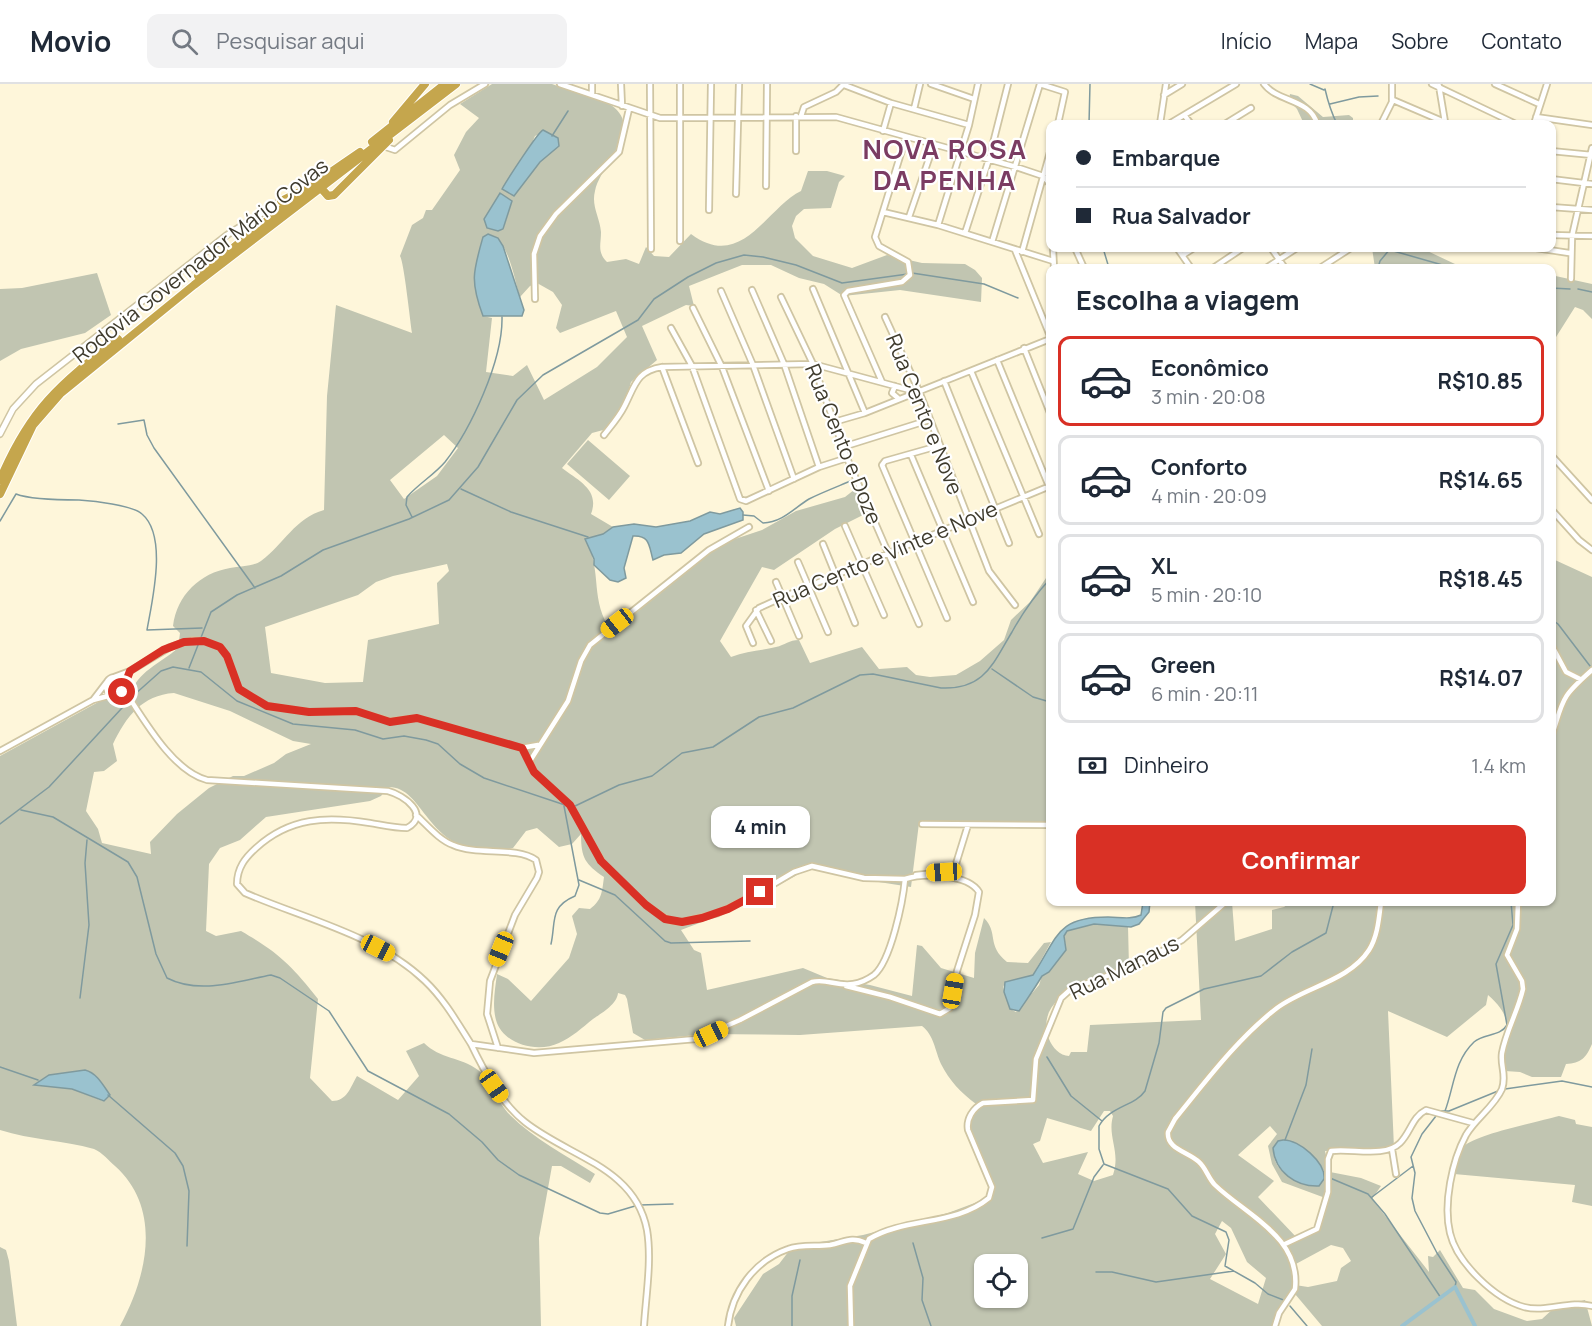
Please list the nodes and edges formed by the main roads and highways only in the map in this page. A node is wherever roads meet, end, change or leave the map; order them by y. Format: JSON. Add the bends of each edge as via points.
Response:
{"nodes":[{"id":1,"x":425,"y":84,"type":"edge"},
{"id":2,"x":445,"y":84,"type":"edge"},
{"id":3,"x":456,"y":84,"type":"edge"},
{"id":4,"x":392,"y":130,"type":"junction"},
{"id":5,"x":329,"y":174,"type":"junction"},
{"id":6,"x":321,"y":188,"type":"junction"},
{"id":7,"x":0,"y":480,"type":"edge"},
{"id":8,"x":0,"y":494,"type":"edge"}],
"edges":[{"from":1,"to":4,"type":"highway","via":[[397,115]]},
{"from":2,"to":4,"type":"highway","name":"Rodovia Governador Mário Covas"},
{"from":3,"to":4,"type":"highway","name":"Rodovia Governador Mário Covas"},
{"from":4,"to":5,"type":"highway","name":"Rodovia Governador Mário Covas"},
{"from":4,"to":6,"type":"highway","name":"Rodovia Governador Mário Covas"},
{"from":4,"to":6,"type":"highway","via":[[383,146],[334,195]]},
{"from":5,"to":6,"type":"highway"},
{"from":5,"to":7,"type":"highway","name":"Rodovia Governador Mário Covas","via":[[284,203],[58,388],[31,419]]},
{"from":6,"to":8,"type":"highway","name":"Rodovia Governador Mário Covas","via":[[60,394],[24,440]]}]}
